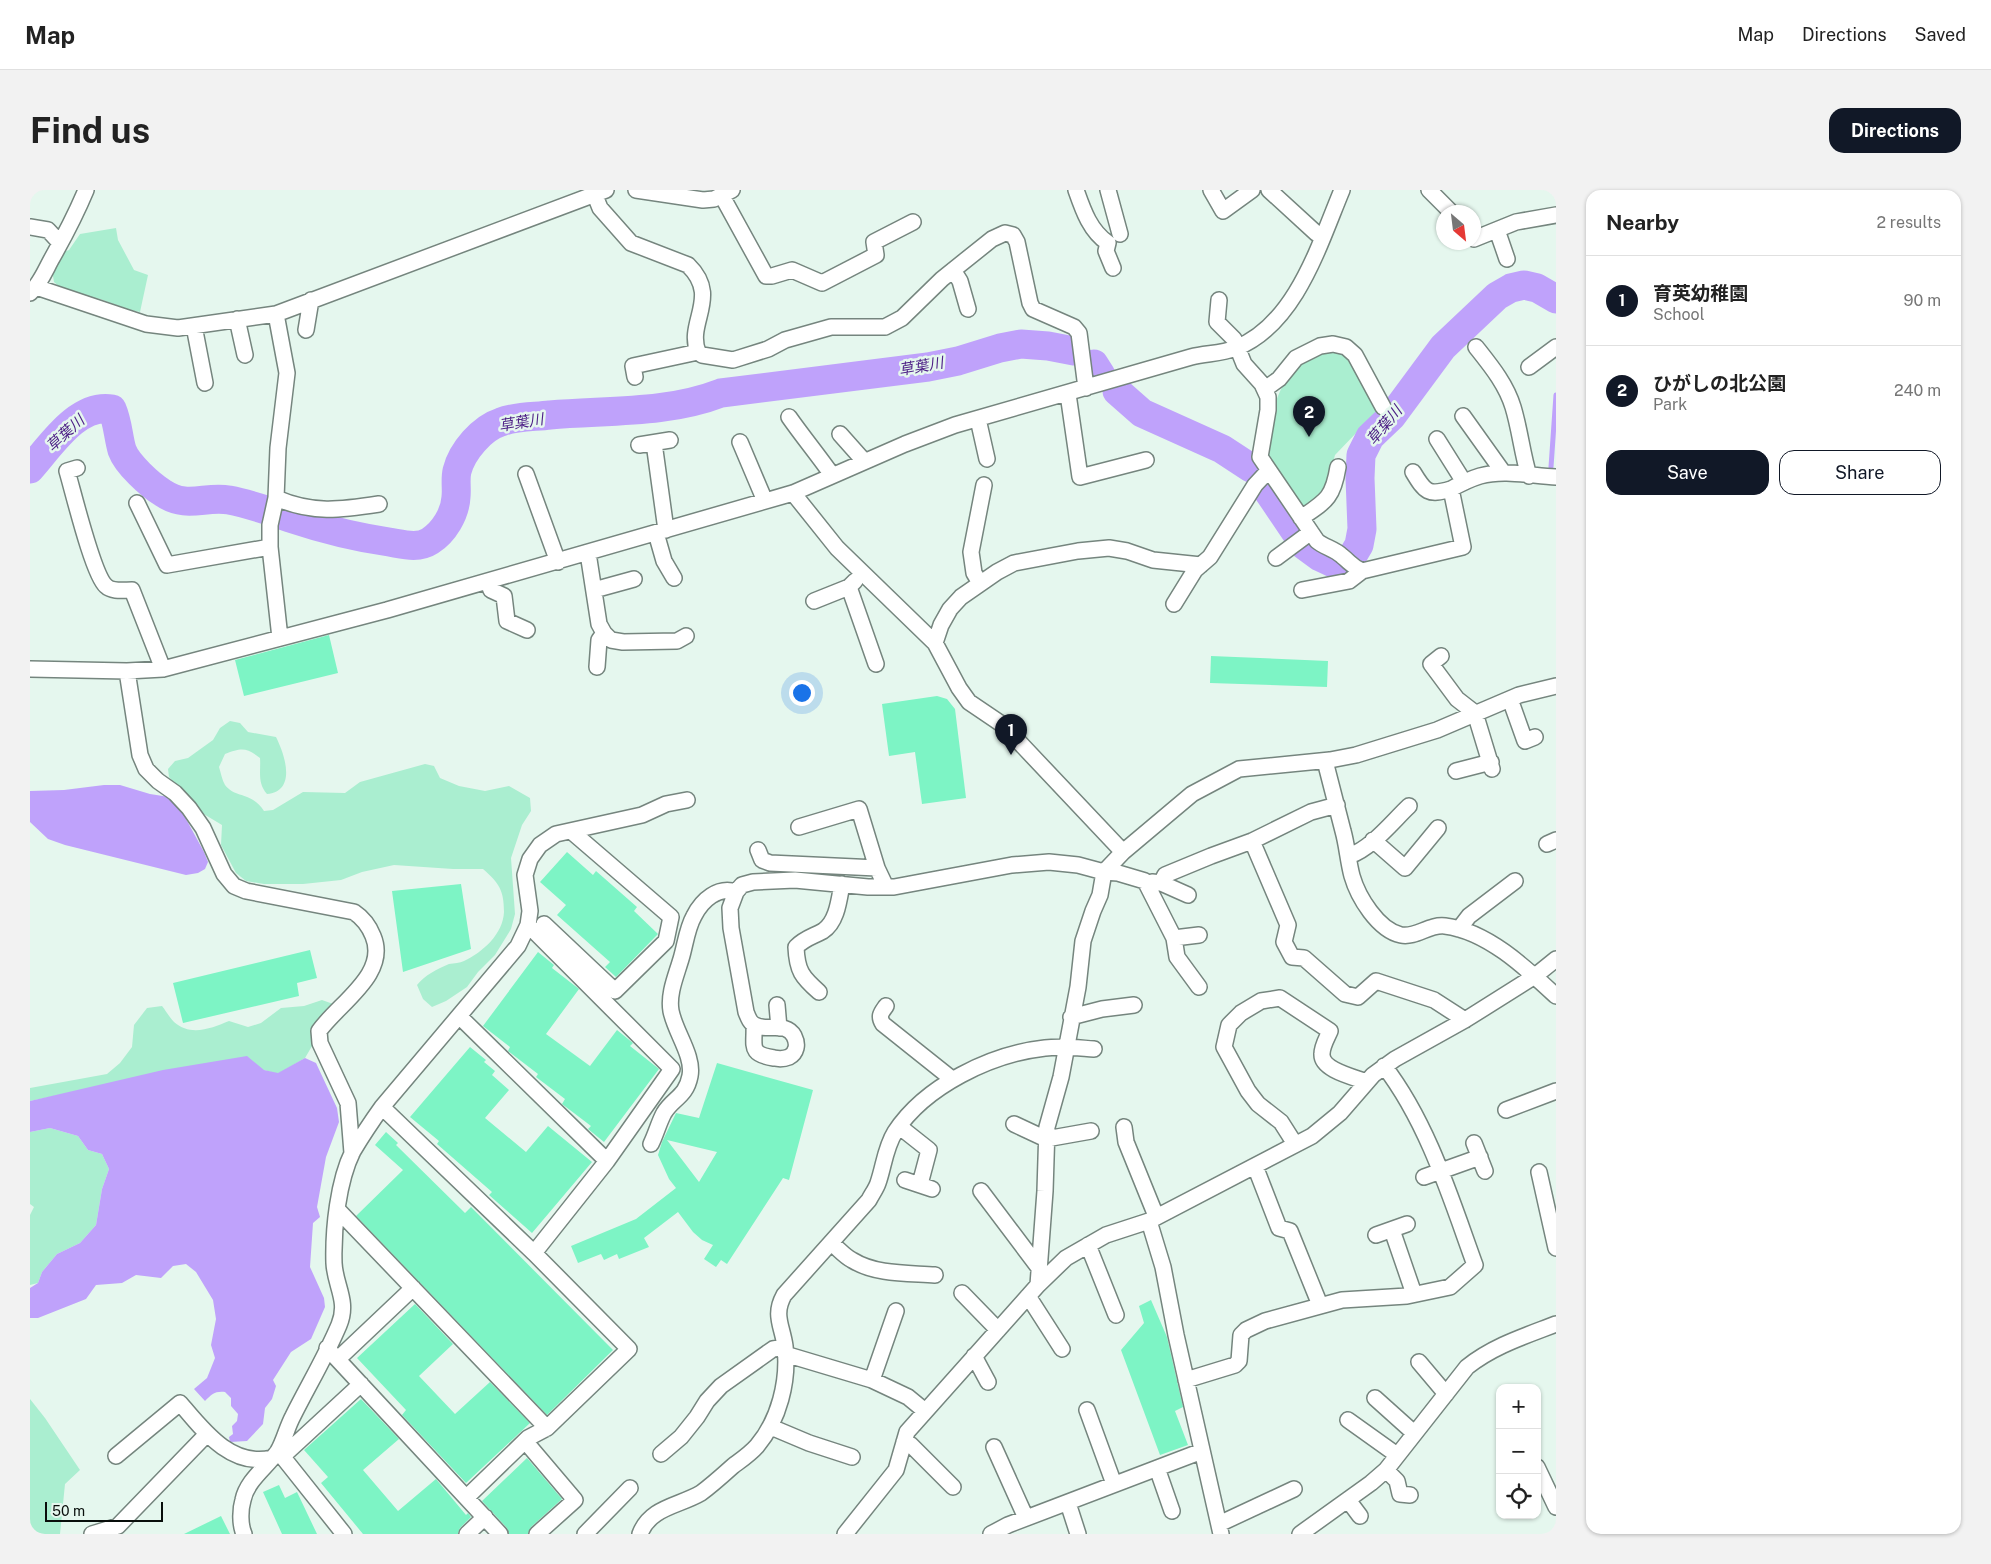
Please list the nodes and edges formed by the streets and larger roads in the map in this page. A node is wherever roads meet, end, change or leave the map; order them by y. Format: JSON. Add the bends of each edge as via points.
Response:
{"nodes":[{"id":1,"x":86,"y":190,"type":"edge"},
{"id":2,"x":636,"y":190,"type":"edge"},
{"id":3,"x":1076,"y":190,"type":"edge"},
{"id":4,"x":1108,"y":190,"type":"edge"},
{"id":5,"x":1211,"y":190,"type":"edge"},
{"id":6,"x":1252,"y":190,"type":"edge"},
{"id":7,"x":1269,"y":190,"type":"edge"},
{"id":8,"x":1342,"y":190,"type":"edge"},
{"id":9,"x":1429,"y":190,"type":"edge"},
{"id":10,"x":600,"y":192,"type":"edge"},
{"id":11,"x":727,"y":193,"type":"edge"},
{"id":12,"x":1444,"y":205,"type":"edge"},
{"id":13,"x":1556,"y":215,"type":"edge"},
{"id":14,"x":913,"y":222,"type":"dead end"},
{"id":15,"x":30,"y":227,"type":"edge"},
{"id":16,"x":1497,"y":230,"type":"junction"},
{"id":17,"x":1120,"y":234,"type":"dead end"},
{"id":18,"x":1323,"y":236,"type":"junction"},
{"id":19,"x":1481,"y":236,"type":"edge"},
{"id":20,"x":60,"y":243,"type":"junction"},
{"id":21,"x":1507,"y":259,"type":"dead end"},
{"id":22,"x":1113,"y":268,"type":"dead end"},
{"id":23,"x":953,"y":270,"type":"junction"},
{"id":24,"x":33,"y":290,"type":"edge"},
{"id":25,"x":311,"y":300,"type":"junction"},
{"id":26,"x":1219,"y":300,"type":"dead end"},
{"id":27,"x":968,"y":310,"type":"dead end"},
{"id":28,"x":276,"y":314,"type":"junction"},
{"id":29,"x":237,"y":319,"type":"junction"},
{"id":30,"x":194,"y":326,"type":"junction"},
{"id":31,"x":306,"y":330,"type":"dead end"},
{"id":32,"x":1556,"y":347,"type":"edge"},
{"id":33,"x":1236,"y":348,"type":"junction"},
{"id":34,"x":1485,"y":350,"type":"dead end"},
{"id":35,"x":698,"y":352,"type":"junction"},
{"id":36,"x":245,"y":355,"type":"dead end"},
{"id":37,"x":1529,"y":367,"type":"dead end"},
{"id":38,"x":635,"y":377,"type":"dead end"},
{"id":39,"x":205,"y":383,"type":"dead end"},
{"id":40,"x":1086,"y":388,"type":"junction"},
{"id":41,"x":1265,"y":389,"type":"junction"},
{"id":42,"x":1068,"y":394,"type":"junction"},
{"id":43,"x":1382,"y":407,"type":"dead end"},
{"id":44,"x":1463,"y":416,"type":"dead end"},
{"id":45,"x":790,"y":417,"type":"dead end"},
{"id":46,"x":978,"y":419,"type":"junction"},
{"id":47,"x":840,"y":434,"type":"dead end"},
{"id":48,"x":1437,"y":439,"type":"dead end"},
{"id":49,"x":670,"y":440,"type":"dead end"},
{"id":50,"x":740,"y":442,"type":"dead end"},
{"id":51,"x":987,"y":459,"type":"dead end"},
{"id":52,"x":1146,"y":460,"type":"dead end"},
{"id":53,"x":864,"y":461,"type":"junction"},
{"id":54,"x":1338,"y":467,"type":"dead end"},
{"id":55,"x":77,"y":468,"type":"dead end"},
{"id":56,"x":1268,"y":471,"type":"junction"},
{"id":57,"x":1414,"y":472,"type":"dead end"},
{"id":58,"x":1503,"y":472,"type":"junction"},
{"id":59,"x":526,"y":474,"type":"dead end"},
{"id":60,"x":832,"y":475,"type":"junction"},
{"id":61,"x":1530,"y":476,"type":"junction"},
{"id":62,"x":1556,"y":477,"type":"edge"},
{"id":63,"x":984,"y":485,"type":"dead end"},
{"id":64,"x":1458,"y":485,"type":"junction"},
{"id":65,"x":793,"y":492,"type":"junction"},
{"id":66,"x":275,"y":501,"type":"junction"},
{"id":67,"x":765,"y":501,"type":"junction"},
{"id":68,"x":136,"y":503,"type":"dead end"},
{"id":69,"x":379,"y":504,"type":"dead end"},
{"id":70,"x":1301,"y":518,"type":"junction"},
{"id":71,"x":661,"y":531,"type":"junction"},
{"id":72,"x":1304,"y":537,"type":"junction"},
{"id":73,"x":270,"y":547,"type":"junction"},
{"id":74,"x":588,"y":553,"type":"junction"},
{"id":75,"x":1276,"y":558,"type":"dead end"},
{"id":76,"x":558,"y":562,"type":"junction"},
{"id":77,"x":1201,"y":565,"type":"junction"},
{"id":78,"x":1357,"y":569,"type":"junction"},
{"id":79,"x":863,"y":573,"type":"junction"},
{"id":80,"x":674,"y":578,"type":"dead end"},
{"id":81,"x":634,"y":579,"type":"dead end"},
{"id":82,"x":488,"y":582,"type":"junction"},
{"id":83,"x":980,"y":583,"type":"junction"},
{"id":84,"x":848,"y":587,"type":"junction"},
{"id":85,"x":594,"y":590,"type":"junction"},
{"id":86,"x":1302,"y":590,"type":"dead end"},
{"id":87,"x":814,"y":601,"type":"dead end"},
{"id":88,"x":1174,"y":604,"type":"dead end"},
{"id":89,"x":528,"y":630,"type":"dead end"},
{"id":90,"x":604,"y":633,"type":"junction"},
{"id":91,"x":686,"y":636,"type":"dead end"},
{"id":92,"x":280,"y":638,"type":"junction"},
{"id":93,"x":935,"y":643,"type":"junction"},
{"id":94,"x":1441,"y":656,"type":"dead end"},
{"id":95,"x":876,"y":664,"type":"dead end"},
{"id":96,"x":597,"y":667,"type":"dead end"},
{"id":97,"x":163,"y":668,"type":"junction"},
{"id":98,"x":30,"y":669,"type":"edge"},
{"id":99,"x":127,"y":671,"type":"junction"},
{"id":100,"x":1556,"y":686,"type":"edge"},
{"id":101,"x":1510,"y":699,"type":"junction"},
{"id":102,"x":1475,"y":713,"type":"junction"},
{"id":103,"x":1534,"y":737,"type":"dead end"},
{"id":104,"x":1325,"y":760,"type":"junction"},
{"id":105,"x":1456,"y":771,"type":"dead end"},
{"id":106,"x":687,"y":800,"type":"dead end"},
{"id":107,"x":1336,"y":805,"type":"junction"},
{"id":108,"x":1409,"y":806,"type":"dead end"},
{"id":109,"x":799,"y":827,"type":"dead end"},
{"id":110,"x":1438,"y":828,"type":"dead end"},
{"id":111,"x":571,"y":831,"type":"junction"},
{"id":112,"x":1374,"y":840,"type":"junction"},
{"id":113,"x":1252,"y":841,"type":"junction"},
{"id":114,"x":758,"y":850,"type":"dead end"},
{"id":115,"x":1123,"y":852,"type":"junction"},
{"id":116,"x":1349,"y":856,"type":"junction"},
{"id":117,"x":877,"y":868,"type":"junction"},
{"id":118,"x":1104,"y":872,"type":"junction"},
{"id":119,"x":1145,"y":881,"type":"junction"},
{"id":120,"x":1515,"y":881,"type":"dead end"},
{"id":121,"x":1161,"y":883,"type":"junction"},
{"id":122,"x":842,"y":884,"type":"junction"},
{"id":123,"x":886,"y":887,"type":"junction"},
{"id":124,"x":736,"y":892,"type":"junction"},
{"id":125,"x":1188,"y":895,"type":"dead end"},
{"id":126,"x":544,"y":924,"type":"dead end"},
{"id":127,"x":528,"y":925,"type":"junction"},
{"id":128,"x":1459,"y":929,"type":"junction"},
{"id":129,"x":1198,"y":935,"type":"dead end"},
{"id":130,"x":1174,"y":938,"type":"junction"},
{"id":131,"x":1556,"y":958,"type":"edge"},
{"id":132,"x":1535,"y":976,"type":"junction"},
{"id":133,"x":1199,"y":987,"type":"dead end"},
{"id":134,"x":819,"y":992,"type":"dead end"},
{"id":135,"x":1556,"y":996,"type":"edge"},
{"id":136,"x":777,"y":1005,"type":"dead end"},
{"id":137,"x":1134,"y":1005,"type":"dead end"},
{"id":138,"x":886,"y":1006,"type":"dead end"},
{"id":139,"x":458,"y":1016,"type":"junction"},
{"id":140,"x":1071,"y":1017,"type":"junction"},
{"id":141,"x":1465,"y":1020,"type":"junction"},
{"id":142,"x":754,"y":1025,"type":"junction"},
{"id":143,"x":779,"y":1028,"type":"junction"},
{"id":144,"x":1065,"y":1047,"type":"junction"},
{"id":145,"x":1094,"y":1049,"type":"dead end"},
{"id":146,"x":1384,"y":1066,"type":"junction"},
{"id":147,"x":952,"y":1079,"type":"junction"},
{"id":148,"x":1367,"y":1082,"type":"junction"},
{"id":149,"x":1556,"y":1091,"type":"edge"},
{"id":150,"x":382,"y":1107,"type":"junction"},
{"id":151,"x":1506,"y":1110,"type":"dead end"},
{"id":152,"x":1014,"y":1124,"type":"dead end"},
{"id":153,"x":900,"y":1127,"type":"junction"},
{"id":154,"x":1124,"y":1127,"type":"dead end"},
{"id":155,"x":1091,"y":1131,"type":"dead end"},
{"id":156,"x":1046,"y":1139,"type":"junction"},
{"id":157,"x":1474,"y":1143,"type":"dead end"},
{"id":158,"x":652,"y":1144,"type":"dead end"},
{"id":159,"x":1295,"y":1144,"type":"junction"},
{"id":160,"x":352,"y":1153,"type":"junction"},
{"id":161,"x":607,"y":1161,"type":"junction"},
{"id":162,"x":1254,"y":1166,"type":"junction"},
{"id":163,"x":1440,"y":1171,"type":"junction"},
{"id":164,"x":1539,"y":1172,"type":"dead end"},
{"id":165,"x":1424,"y":1177,"type":"dead end"},
{"id":166,"x":919,"y":1184,"type":"dead end"},
{"id":167,"x":981,"y":1191,"type":"dead end"},
{"id":168,"x":337,"y":1209,"type":"junction"},
{"id":169,"x":1152,"y":1218,"type":"junction"},
{"id":170,"x":1408,"y":1224,"type":"dead end"},
{"id":171,"x":1392,"y":1230,"type":"junction"},
{"id":172,"x":1376,"y":1235,"type":"dead end"},
{"id":173,"x":831,"y":1243,"type":"junction"},
{"id":174,"x":1088,"y":1245,"type":"junction"},
{"id":175,"x":1556,"y":1248,"type":"edge"},
{"id":176,"x":534,"y":1253,"type":"junction"},
{"id":177,"x":1039,"y":1268,"type":"junction"},
{"id":178,"x":935,"y":1275,"type":"dead end"},
{"id":179,"x":412,"y":1288,"type":"junction"},
{"id":180,"x":1033,"y":1290,"type":"junction"},
{"id":181,"x":962,"y":1293,"type":"dead end"},
{"id":182,"x":1414,"y":1294,"type":"junction"},
{"id":183,"x":1320,"y":1305,"type":"junction"},
{"id":184,"x":896,"y":1311,"type":"dead end"},
{"id":185,"x":1116,"y":1315,"type":"dead end"},
{"id":186,"x":1556,"y":1324,"type":"edge"},
{"id":187,"x":998,"y":1330,"type":"junction"},
{"id":188,"x":1062,"y":1349,"type":"dead end"},
{"id":189,"x":785,"y":1351,"type":"junction"},
{"id":190,"x":333,"y":1353,"type":"junction"},
{"id":191,"x":974,"y":1356,"type":"junction"},
{"id":192,"x":1419,"y":1362,"type":"dead end"},
{"id":193,"x":872,"y":1380,"type":"junction"},
{"id":194,"x":1186,"y":1380,"type":"junction"},
{"id":195,"x":988,"y":1382,"type":"dead end"},
{"id":196,"x":361,"y":1384,"type":"junction"},
{"id":197,"x":1446,"y":1394,"type":"junction"},
{"id":198,"x":1375,"y":1398,"type":"dead end"},
{"id":199,"x":1087,"y":1410,"type":"dead end"},
{"id":200,"x":925,"y":1411,"type":"junction"},
{"id":201,"x":1348,"y":1420,"type":"dead end"},
{"id":202,"x":771,"y":1427,"type":"junction"},
{"id":203,"x":547,"y":1428,"type":"junction"},
{"id":204,"x":1414,"y":1433,"type":"junction"},
{"id":205,"x":207,"y":1434,"type":"junction"},
{"id":206,"x":525,"y":1441,"type":"junction"},
{"id":207,"x":904,"y":1442,"type":"junction"},
{"id":208,"x":994,"y":1447,"type":"dead end"},
{"id":209,"x":1202,"y":1451,"type":"junction"},
{"id":210,"x":661,"y":1454,"type":"dead end"},
{"id":211,"x":277,"y":1455,"type":"junction"},
{"id":212,"x":1397,"y":1455,"type":"junction"},
{"id":213,"x":116,"y":1456,"type":"dead end"},
{"id":214,"x":852,"y":1457,"type":"dead end"},
{"id":215,"x":1158,"y":1468,"type":"junction"},
{"id":216,"x":1386,"y":1470,"type":"junction"},
{"id":217,"x":1540,"y":1474,"type":"edge"},
{"id":218,"x":1114,"y":1484,"type":"junction"},
{"id":219,"x":953,"y":1487,"type":"dead end"},
{"id":220,"x":630,"y":1488,"type":"dead end"},
{"id":221,"x":1294,"y":1489,"type":"dead end"},
{"id":222,"x":1410,"y":1495,"type":"dead end"},
{"id":223,"x":467,"y":1497,"type":"junction"},
{"id":224,"x":1348,"y":1500,"type":"junction"},
{"id":225,"x":1068,"y":1502,"type":"junction"},
{"id":226,"x":1556,"y":1507,"type":"edge"},
{"id":227,"x":1172,"y":1511,"type":"dead end"},
{"id":228,"x":1360,"y":1516,"type":"dead end"},
{"id":229,"x":485,"y":1517,"type":"junction"},
{"id":230,"x":1026,"y":1518,"type":"junction"},
{"id":231,"x":1220,"y":1529,"type":"edge"},
{"id":232,"x":119,"y":1530,"type":"edge"},
{"id":233,"x":994,"y":1533,"type":"edge"},
{"id":234,"x":92,"y":1534,"type":"edge"},
{"id":235,"x":244,"y":1534,"type":"edge"},
{"id":236,"x":344,"y":1534,"type":"edge"},
{"id":237,"x":467,"y":1534,"type":"edge"},
{"id":238,"x":500,"y":1534,"type":"edge"},
{"id":239,"x":537,"y":1534,"type":"edge"},
{"id":240,"x":585,"y":1534,"type":"edge"},
{"id":241,"x":640,"y":1534,"type":"edge"},
{"id":242,"x":846,"y":1534,"type":"edge"},
{"id":243,"x":1078,"y":1534,"type":"edge"},
{"id":244,"x":1300,"y":1534,"type":"edge"}],
"edges":[{"from":1,"to":20,"type":"street"},
{"from":2,"to":11,"type":"street","via":[[703,200]]},
{"from":3,"to":22,"type":"street","via":[[1093,228],[1108,243],[1106,251]]},
{"from":4,"to":17,"type":"street"},
{"from":5,"to":6,"type":"street","via":[[1223,211]]},
{"from":7,"to":18,"type":"street"},
{"from":8,"to":18,"type":"street"},
{"from":9,"to":12,"type":"street"},
{"from":10,"to":25,"type":"street"},
{"from":10,"to":35,"type":"street","via":[[600,208],[631,243],[688,265],[698,276],[703,303],[695,339]]},
{"from":11,"to":14,"type":"street","via":[[766,276],[792,270],[822,283],[876,255],[874,242]]},
{"from":13,"to":16,"type":"street","via":[[1516,222]]},
{"from":15,"to":20,"type":"street","via":[[48,230]]},
{"from":16,"to":19,"type":"street"},
{"from":16,"to":21,"type":"street"},
{"from":18,"to":33,"type":"street","via":[[1296,295],[1285,310],[1269,327]]},
{"from":20,"to":24,"type":"street"},
{"from":23,"to":27,"type":"street","via":[[960,281]]},
{"from":23,"to":35,"type":"street","via":[[902,318],[885,327],[831,327],[732,360]]},
{"from":23,"to":40,"type":"street","via":[[992,239],[1005,233],[1013,235],[1033,309],[1074,327],[1079,333]]},
{"from":24,"to":30,"type":"street","via":[[146,324],[178,328]]},
{"from":25,"to":28,"type":"street"},
{"from":25,"to":31,"type":"street"},
{"from":26,"to":33,"type":"street","via":[[1217,322],[1234,339]]},
{"from":28,"to":29,"type":"street"},
{"from":28,"to":66,"type":"street","via":[[287,373]]},
{"from":29,"to":30,"type":"street"},
{"from":29,"to":36,"type":"street"},
{"from":30,"to":39,"type":"street"},
{"from":32,"to":37,"type":"street"},
{"from":33,"to":40,"type":"street","via":[[1205,353]]},
{"from":33,"to":41,"type":"street","via":[[1244,364]]},
{"from":34,"to":61,"type":"street","via":[[1497,374],[1520,404]]},
{"from":35,"to":38,"type":"street","via":[[632,366]]},
{"from":40,"to":42,"type":"street"},
{"from":41,"to":43,"type":"street","via":[[1279,379],[1296,358],[1320,346],[1333,344],[1346,347],[1355,355]]},
{"from":41,"to":56,"type":"street","via":[[1268,410],[1260,457]]},
{"from":42,"to":46,"type":"street"},
{"from":42,"to":52,"type":"street","via":[[1080,477]]},
{"from":44,"to":58,"type":"street"},
{"from":45,"to":60,"type":"street"},
{"from":46,"to":51,"type":"street"},
{"from":46,"to":53,"type":"street"},
{"from":47,"to":53,"type":"street"},
{"from":48,"to":64,"type":"street"},
{"from":49,"to":71,"type":"street","via":[[646,444]]},
{"from":50,"to":67,"type":"street"},
{"from":53,"to":60,"type":"street"},
{"from":54,"to":70,"type":"street","via":[[1334,488],[1324,502]]},
{"from":55,"to":97,"type":"street","via":[[66,471],[80,540],[106,587],[132,590]]},
{"from":56,"to":70,"type":"street"},
{"from":56,"to":77,"type":"street","via":[[1255,485],[1210,557]]},
{"from":57,"to":64,"type":"street","via":[[1423,488],[1435,493]]},
{"from":58,"to":61,"type":"street"},
{"from":58,"to":64,"type":"street","via":[[1481,475]]},
{"from":59,"to":76,"type":"street"},
{"from":60,"to":65,"type":"street"},
{"from":61,"to":62,"type":"street"},
{"from":63,"to":83,"type":"street","via":[[971,552],[971,564]]},
{"from":64,"to":78,"type":"street","via":[[1463,547]]},
{"from":65,"to":67,"type":"street"},
{"from":65,"to":79,"type":"street","via":[[837,548]]},
{"from":66,"to":69,"type":"street","via":[[335,511]]},
{"from":66,"to":73,"type":"street"},
{"from":67,"to":71,"type":"street"},
{"from":68,"to":73,"type":"street","via":[[167,565]]},
{"from":70,"to":72,"type":"street"},
{"from":71,"to":74,"type":"street"},
{"from":71,"to":80,"type":"street","via":[[664,561]]},
{"from":72,"to":75,"type":"street"},
{"from":72,"to":78,"type":"street","via":[[1341,555]]},
{"from":73,"to":92,"type":"street"},
{"from":74,"to":76,"type":"street"},
{"from":74,"to":85,"type":"street"},
{"from":76,"to":82,"type":"street"},
{"from":77,"to":83,"type":"street","via":[[1153,560],[1109,548],[1014,563]]},
{"from":77,"to":88,"type":"street"},
{"from":78,"to":86,"type":"street","via":[[1349,581]]},
{"from":79,"to":84,"type":"street"},
{"from":79,"to":93,"type":"street"},
{"from":81,"to":85,"type":"street"},
{"from":82,"to":89,"type":"street","via":[[491,590],[504,596],[507,621]]},
{"from":82,"to":92,"type":"street"},
{"from":83,"to":93,"type":"street","via":[[950,609]]},
{"from":84,"to":87,"type":"street"},
{"from":84,"to":95,"type":"street"},
{"from":85,"to":90,"type":"street","via":[[599,624]]},
{"from":90,"to":91,"type":"street","via":[[611,640],[623,642],[677,641]]},
{"from":90,"to":96,"type":"street","via":[[599,640]]},
{"from":92,"to":97,"type":"street"},
{"from":93,"to":115,"type":"street","via":[[969,702],[1003,725]]},
{"from":94,"to":102,"type":"street","via":[[1430,664],[1458,699]]},
{"from":97,"to":99,"type":"street"},
{"from":98,"to":99,"type":"street"},
{"from":99,"to":160,"type":"street","via":[[140,755],[146,769],[189,808],[204,828],[224,874],[234,886],[354,912],[371,931],[376,945],[372,972],[319,1031],[320,1043],[348,1103]]},
{"from":100,"to":101,"type":"street"},
{"from":101,"to":102,"type":"street"},
{"from":101,"to":103,"type":"street","via":[[1525,740]]},
{"from":102,"to":104,"type":"street","via":[[1437,730],[1356,755]]},
{"from":102,"to":105,"type":"street","via":[[1492,765]]},
{"from":104,"to":107,"type":"street"},
{"from":104,"to":115,"type":"street","via":[[1239,769],[1192,794]]},
{"from":106,"to":111,"type":"street","via":[[666,804],[642,815]]},
{"from":107,"to":113,"type":"street","via":[[1311,812]]},
{"from":107,"to":116,"type":"street"},
{"from":108,"to":112,"type":"street"},
{"from":109,"to":117,"type":"street","via":[[859,809]]},
{"from":110,"to":112,"type":"street","via":[[1405,868]]},
{"from":111,"to":126,"type":"street","via":[[671,917],[666,941],[615,991]]},
{"from":111,"to":127,"type":"street","via":[[556,834],[540,845],[530,859],[525,875],[530,911]]},
{"from":112,"to":116,"type":"street"},
{"from":113,"to":121,"type":"street","via":[[1165,875]]},
{"from":113,"to":141,"type":"street","via":[[1288,925],[1284,942],[1292,957],[1304,958],[1345,994],[1358,997],[1376,981],[1382,982],[1434,1000]]},
{"from":114,"to":117,"type":"street","via":[[762,860],[770,863]]},
{"from":115,"to":118,"type":"street"},
{"from":116,"to":128,"type":"street","via":[[1352,876],[1359,891],[1374,917],[1386,928],[1400,935],[1412,936],[1432,927]]},
{"from":117,"to":123,"type":"street"},
{"from":118,"to":119,"type":"street"},
{"from":118,"to":123,"type":"street","via":[[1049,862],[1012,865]]},
{"from":118,"to":140,"type":"street","via":[[1100,895],[1083,941]]},
{"from":119,"to":121,"type":"street"},
{"from":119,"to":130,"type":"street"},
{"from":120,"to":128,"type":"street","via":[[1469,916]]},
{"from":121,"to":125,"type":"street"},
{"from":122,"to":123,"type":"street"},
{"from":122,"to":124,"type":"street","via":[[774,880],[742,885]]},
{"from":122,"to":134,"type":"street","via":[[832,922],[796,947],[797,966],[803,978]]},
{"from":124,"to":142,"type":"street","via":[[730,908],[731,928],[746,1012]]},
{"from":124,"to":158,"type":"street","via":[[727,889],[717,891],[694,916],[671,994],[675,1026],[690,1058],[691,1074],[687,1088],[665,1111]]},
{"from":127,"to":139,"type":"street","via":[[518,946]]},
{"from":127,"to":161,"type":"street","via":[[672,1069]]},
{"from":128,"to":132,"type":"street","via":[[1500,948]]},
{"from":129,"to":130,"type":"street"},
{"from":130,"to":133,"type":"street","via":[[1177,957]]},
{"from":131,"to":132,"type":"street"},
{"from":132,"to":135,"type":"street"},
{"from":132,"to":141,"type":"street"},
{"from":136,"to":143,"type":"street"},
{"from":137,"to":140,"type":"street"},
{"from":138,"to":147,"type":"street","via":[[880,1014],[883,1024]]},
{"from":139,"to":150,"type":"street"},
{"from":139,"to":161,"type":"street"},
{"from":140,"to":144,"type":"street"},
{"from":141,"to":146,"type":"street"},
{"from":142,"to":143,"type":"street"},
{"from":142,"to":143,"type":"street","via":[[755,1050],[759,1055],[781,1059],[793,1055],[797,1042],[793,1034]]},
{"from":144,"to":145,"type":"street"},
{"from":144,"to":147,"type":"street","via":[[1024,1051]]},
{"from":144,"to":156,"type":"street"},
{"from":146,"to":148,"type":"street"},
{"from":146,"to":163,"type":"street","via":[[1402,1092]]},
{"from":147,"to":153,"type":"street"},
{"from":148,"to":159,"type":"street","via":[[1340,1113],[1312,1136]]},
{"from":148,"to":159,"type":"street","via":[[1325,1064],[1322,1048],[1330,1031],[1280,998],[1261,1001],[1241,1013],[1229,1025],[1224,1048],[1248,1091],[1258,1104],[1281,1122]]},
{"from":149,"to":151,"type":"street"},
{"from":150,"to":160,"type":"street"},
{"from":150,"to":176,"type":"street"},
{"from":152,"to":156,"type":"street"},
{"from":153,"to":166,"type":"street","via":[[929,1150]]},
{"from":153,"to":173,"type":"street","via":[[895,1132],[878,1184],[869,1200]]},
{"from":154,"to":169,"type":"street"},
{"from":155,"to":156,"type":"street"},
{"from":156,"to":177,"type":"street"},
{"from":157,"to":163,"type":"street","via":[[1483,1164]]},
{"from":159,"to":162,"type":"street"},
{"from":160,"to":168,"type":"street","via":[[340,1186]]},
{"from":161,"to":176,"type":"street"},
{"from":162,"to":169,"type":"street"},
{"from":162,"to":183,"type":"street","via":[[1279,1228],[1290,1231]]},
{"from":163,"to":165,"type":"street"},
{"from":163,"to":182,"type":"street","via":[[1475,1265],[1450,1287]]},
{"from":164,"to":175,"type":"street"},
{"from":167,"to":177,"type":"street"},
{"from":168,"to":179,"type":"street"},
{"from":168,"to":190,"type":"street","via":[[334,1262],[336,1282],[344,1301]]},
{"from":169,"to":174,"type":"street"},
{"from":169,"to":194,"type":"street"},
{"from":170,"to":171,"type":"street"},
{"from":171,"to":172,"type":"street"},
{"from":171,"to":182,"type":"street"},
{"from":173,"to":178,"type":"street","via":[[861,1265],[884,1271]]},
{"from":173,"to":189,"type":"street","via":[[784,1295],[779,1305],[778,1317]]},
{"from":174,"to":180,"type":"street","via":[[1066,1258]]},
{"from":174,"to":185,"type":"street"},
{"from":176,"to":203,"type":"street","via":[[629,1349]]},
{"from":177,"to":180,"type":"street"},
{"from":179,"to":190,"type":"street"},
{"from":179,"to":203,"type":"street"},
{"from":180,"to":187,"type":"street"},
{"from":180,"to":188,"type":"street"},
{"from":181,"to":187,"type":"street"},
{"from":182,"to":183,"type":"street"},
{"from":183,"to":194,"type":"street","via":[[1246,1330],[1239,1341],[1235,1365]]},
{"from":184,"to":193,"type":"street"},
{"from":186,"to":197,"type":"street","via":[[1482,1355],[1467,1367]]},
{"from":187,"to":191,"type":"street"},
{"from":189,"to":193,"type":"street"},
{"from":189,"to":202,"type":"street","via":[[781,1399]]},
{"from":189,"to":210,"type":"street","via":[[773,1349],[721,1386],[681,1436]]},
{"from":190,"to":196,"type":"street"},
{"from":190,"to":211,"type":"street","via":[[287,1428]]},
{"from":191,"to":195,"type":"street"},
{"from":191,"to":200,"type":"street"},
{"from":192,"to":197,"type":"street"},
{"from":193,"to":200,"type":"street","via":[[908,1396]]},
{"from":194,"to":209,"type":"street"},
{"from":196,"to":211,"type":"street"},
{"from":196,"to":223,"type":"street"},
{"from":197,"to":204,"type":"street"},
{"from":198,"to":204,"type":"street"},
{"from":199,"to":218,"type":"street"},
{"from":200,"to":207,"type":"street","via":[[906,1432]]},
{"from":201,"to":212,"type":"street"},
{"from":202,"to":214,"type":"street"},
{"from":202,"to":241,"type":"street","via":[[756,1448],[702,1492],[656,1512]]},
{"from":203,"to":206,"type":"street"},
{"from":204,"to":212,"type":"street"},
{"from":205,"to":211,"type":"street","via":[[242,1456],[262,1460]]},
{"from":205,"to":213,"type":"street","via":[[180,1403]]},
{"from":205,"to":232,"type":"street"},
{"from":206,"to":223,"type":"street"},
{"from":206,"to":239,"type":"street","via":[[575,1500]]},
{"from":207,"to":219,"type":"street","via":[[911,1445]]},
{"from":207,"to":242,"type":"street","via":[[896,1470]]},
{"from":208,"to":230,"type":"street"},
{"from":209,"to":215,"type":"street"},
{"from":209,"to":231,"type":"street"},
{"from":211,"to":235,"type":"street","via":[[249,1486],[243,1499],[241,1518]]},
{"from":211,"to":236,"type":"street"},
{"from":212,"to":216,"type":"street"},
{"from":215,"to":218,"type":"street"},
{"from":215,"to":227,"type":"street"},
{"from":216,"to":222,"type":"street","via":[[1398,1481],[1400,1494]]},
{"from":216,"to":224,"type":"street"},
{"from":217,"to":226,"type":"street"},
{"from":218,"to":225,"type":"street"},
{"from":220,"to":240,"type":"street"},
{"from":221,"to":231,"type":"street"},
{"from":223,"to":229,"type":"street"},
{"from":224,"to":228,"type":"street"},
{"from":224,"to":244,"type":"street"},
{"from":225,"to":230,"type":"street"},
{"from":225,"to":243,"type":"street"},
{"from":229,"to":237,"type":"street"},
{"from":229,"to":238,"type":"street"},
{"from":230,"to":233,"type":"street"},
{"from":232,"to":234,"type":"street"}]}
